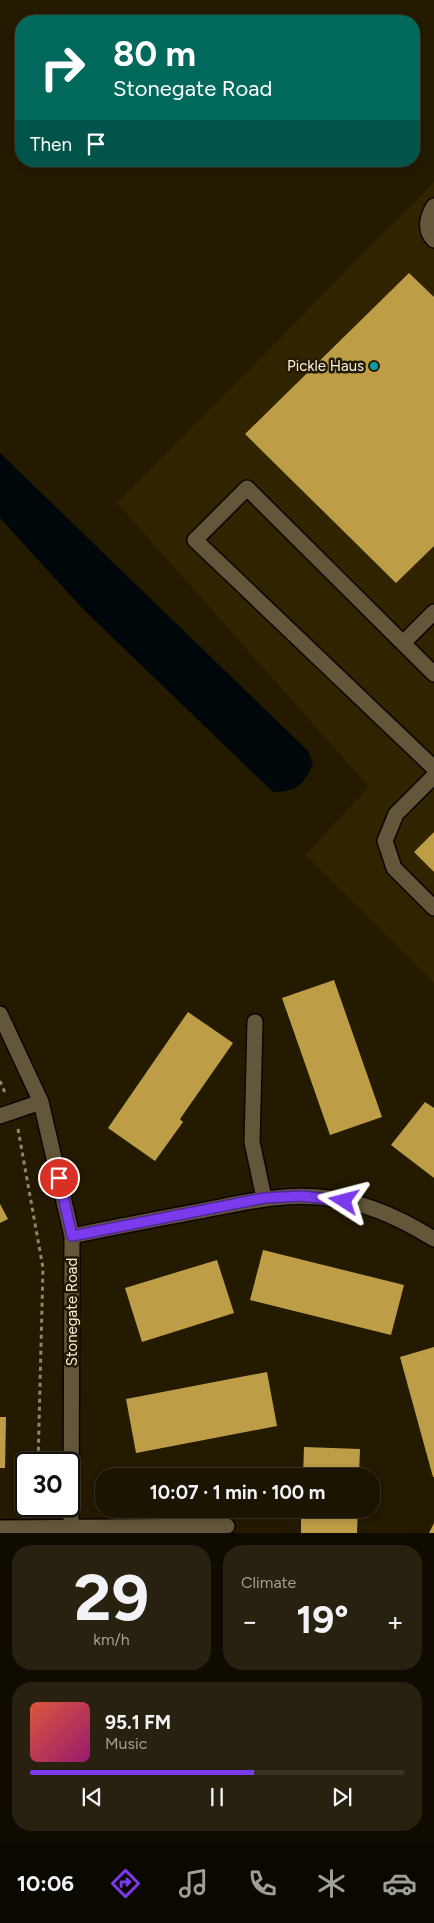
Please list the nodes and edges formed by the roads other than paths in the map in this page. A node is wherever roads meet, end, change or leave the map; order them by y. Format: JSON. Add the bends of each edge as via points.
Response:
{"nodes":[{"id":1,"x":434,"y":206,"type":"edge"},
{"id":2,"x":434,"y":240,"type":"edge"},
{"id":3,"x":434,"y":612,"type":"edge"},
{"id":4,"x":403,"y":643,"type":"junction"},
{"id":5,"x":434,"y":674,"type":"edge"},
{"id":6,"x":434,"y":768,"type":"edge"},
{"id":7,"x":434,"y":776,"type":"edge"},
{"id":8,"x":434,"y":908,"type":"edge"},
{"id":9,"x":0,"y":1014,"type":"edge"},
{"id":10,"x":255,"y":1022,"type":"dead end"},
{"id":11,"x":41,"y":1102,"type":"junction"},
{"id":12,"x":6,"y":1114,"type":"edge"},
{"id":13,"x":264,"y":1198,"type":"junction"},
{"id":14,"x":72,"y":1236,"type":"junction"},
{"id":15,"x":434,"y":1239,"type":"edge"},
{"id":16,"x":227,"y":1526,"type":"dead end"},
{"id":17,"x":0,"y":1528,"type":"edge"},
{"id":18,"x":71,"y":1530,"type":"edge"}],
"edges":[{"from":1,"to":2,"type":"street","via":[[428,223]]},
{"from":3,"to":4,"type":"street"},
{"from":4,"to":5,"type":"street"},
{"from":4,"to":6,"type":"street","via":[[247,488],[195,540]]},
{"from":7,"to":8,"type":"street","via":[[396,814],[384,842],[394,868]]},
{"from":9,"to":11,"type":"street","name":"Stonegate Road"},
{"from":10,"to":13,"type":"street","via":[[252,1142]]},
{"from":11,"to":12,"type":"street"},
{"from":11,"to":14,"type":"street","name":"Stonegate Road"},
{"from":13,"to":14,"type":"street"},
{"from":13,"to":15,"type":"street","via":[[329,1198],[359,1204],[408,1223]]},
{"from":14,"to":18,"type":"street","name":"Stonegate Road"},
{"from":16,"to":18,"type":"street"},
{"from":17,"to":18,"type":"street"}]}
